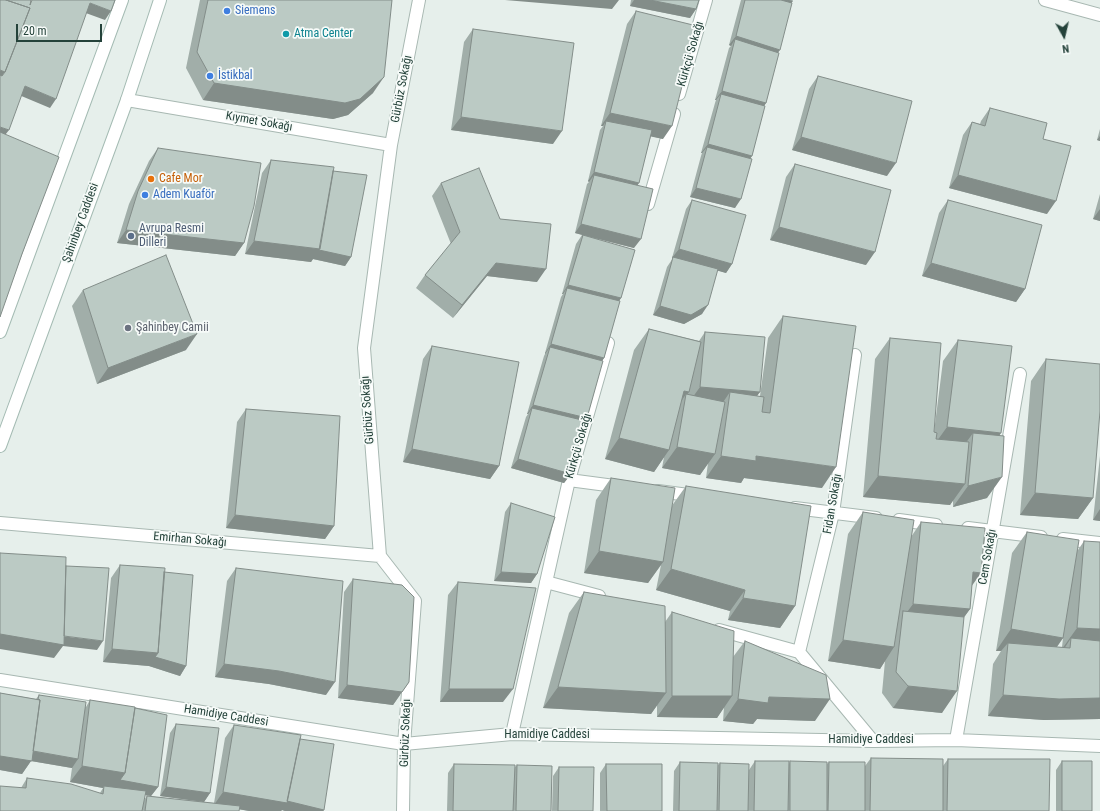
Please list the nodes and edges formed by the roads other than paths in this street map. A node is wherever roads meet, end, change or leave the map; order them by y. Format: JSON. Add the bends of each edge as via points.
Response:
{"nodes":[{"id":1,"x":122,"y":0,"type":"edge"},
{"id":2,"x":160,"y":0,"type":"edge"},
{"id":3,"x":419,"y":0,"type":"edge"},
{"id":4,"x":706,"y":0,"type":"edge"},
{"id":5,"x":1045,"y":0,"type":"edge"},
{"id":6,"x":1100,"y":14,"type":"edge"},
{"id":7,"x":127,"y":100,"type":"junction"},
{"id":8,"x":391,"y":144,"type":"junction"},
{"id":9,"x":645,"y":214,"type":"edge"},
{"id":10,"x":612,"y":328,"type":"edge"},
{"id":11,"x":0,"y":332,"type":"edge"},
{"id":12,"x":855,"y":355,"type":"edge"},
{"id":13,"x":1020,"y":374,"type":"dead end"},
{"id":14,"x":0,"y":446,"type":"edge"},
{"id":15,"x":569,"y":480,"type":"junction"},
{"id":16,"x":631,"y":488,"type":"edge"},
{"id":17,"x":647,"y":490,"type":"edge"},
{"id":18,"x":709,"y":498,"type":"edge"},
{"id":19,"x":787,"y":507,"type":"edge"},
{"id":20,"x":833,"y":513,"type":"junction"},
{"id":21,"x":0,"y":523,"type":"edge"},
{"id":22,"x":993,"y":531,"type":"junction"},
{"id":23,"x":1100,"y":544,"type":"edge"},
{"id":24,"x":380,"y":556,"type":"junction"},
{"id":25,"x":546,"y":582,"type":"junction"},
{"id":26,"x":608,"y":599,"type":"edge"},
{"id":27,"x":707,"y":626,"type":"edge"},
{"id":28,"x":799,"y":652,"type":"junction"},
{"id":29,"x":0,"y":680,"type":"edge"},
{"id":30,"x":512,"y":734,"type":"junction"},
{"id":31,"x":956,"y":740,"type":"junction"},
{"id":32,"x":873,"y":741,"type":"junction"},
{"id":33,"x":404,"y":744,"type":"junction"},
{"id":34,"x":1100,"y":746,"type":"edge"},
{"id":35,"x":403,"y":811,"type":"edge"}],
"edges":[{"from":1,"to":11,"type":"street"},
{"from":2,"to":7,"type":"street","name":"Şahinbey Caddesi"},
{"from":3,"to":8,"type":"street","name":"Gürbüz Sokağı"},
{"from":4,"to":9,"type":"street","name":"Kürkçü Sokağı"},
{"from":5,"to":6,"type":"street"},
{"from":7,"to":8,"type":"street","name":"Kıymet Sokağı"},
{"from":7,"to":14,"type":"street","name":"Şahinbey Caddesi"},
{"from":8,"to":24,"type":"street","name":"Gürbüz Sokağı","via":[[364,348]]},
{"from":10,"to":15,"type":"street","name":"Kürkçü Sokağı"},
{"from":12,"to":20,"type":"street","name":"Fidan Sokağı"},
{"from":13,"to":22,"type":"street","name":"Cem Sokağı"},
{"from":15,"to":16,"type":"street"},
{"from":15,"to":25,"type":"street","name":"Kürkçü Sokağı"},
{"from":17,"to":18,"type":"street"},
{"from":19,"to":20,"type":"street"},
{"from":20,"to":22,"type":"street"},
{"from":20,"to":28,"type":"street","name":"Fidan Sokağı"},
{"from":21,"to":24,"type":"street","name":"Emirhan Sokağı"},
{"from":22,"to":23,"type":"street"},
{"from":22,"to":31,"type":"street","name":"Cem Sokağı"},
{"from":24,"to":33,"type":"street","name":"Gürbüz Sokağı","via":[[415,601]]},
{"from":25,"to":26,"type":"street"},
{"from":25,"to":30,"type":"street","name":"Kürkçü Sokağı"},
{"from":27,"to":28,"type":"street"},
{"from":28,"to":32,"type":"street"},
{"from":29,"to":33,"type":"street","name":"Hamidiye Caddesi"},
{"from":30,"to":32,"type":"street","name":"Hamidiye Caddesi"},
{"from":30,"to":33,"type":"street","name":"Hamidiye Caddesi"},
{"from":31,"to":32,"type":"street","name":"Hamidiye Caddesi"},
{"from":31,"to":34,"type":"street","name":"Hamidiye Caddesi"},
{"from":33,"to":35,"type":"street","name":"Gürbüz Sokağı"}]}
